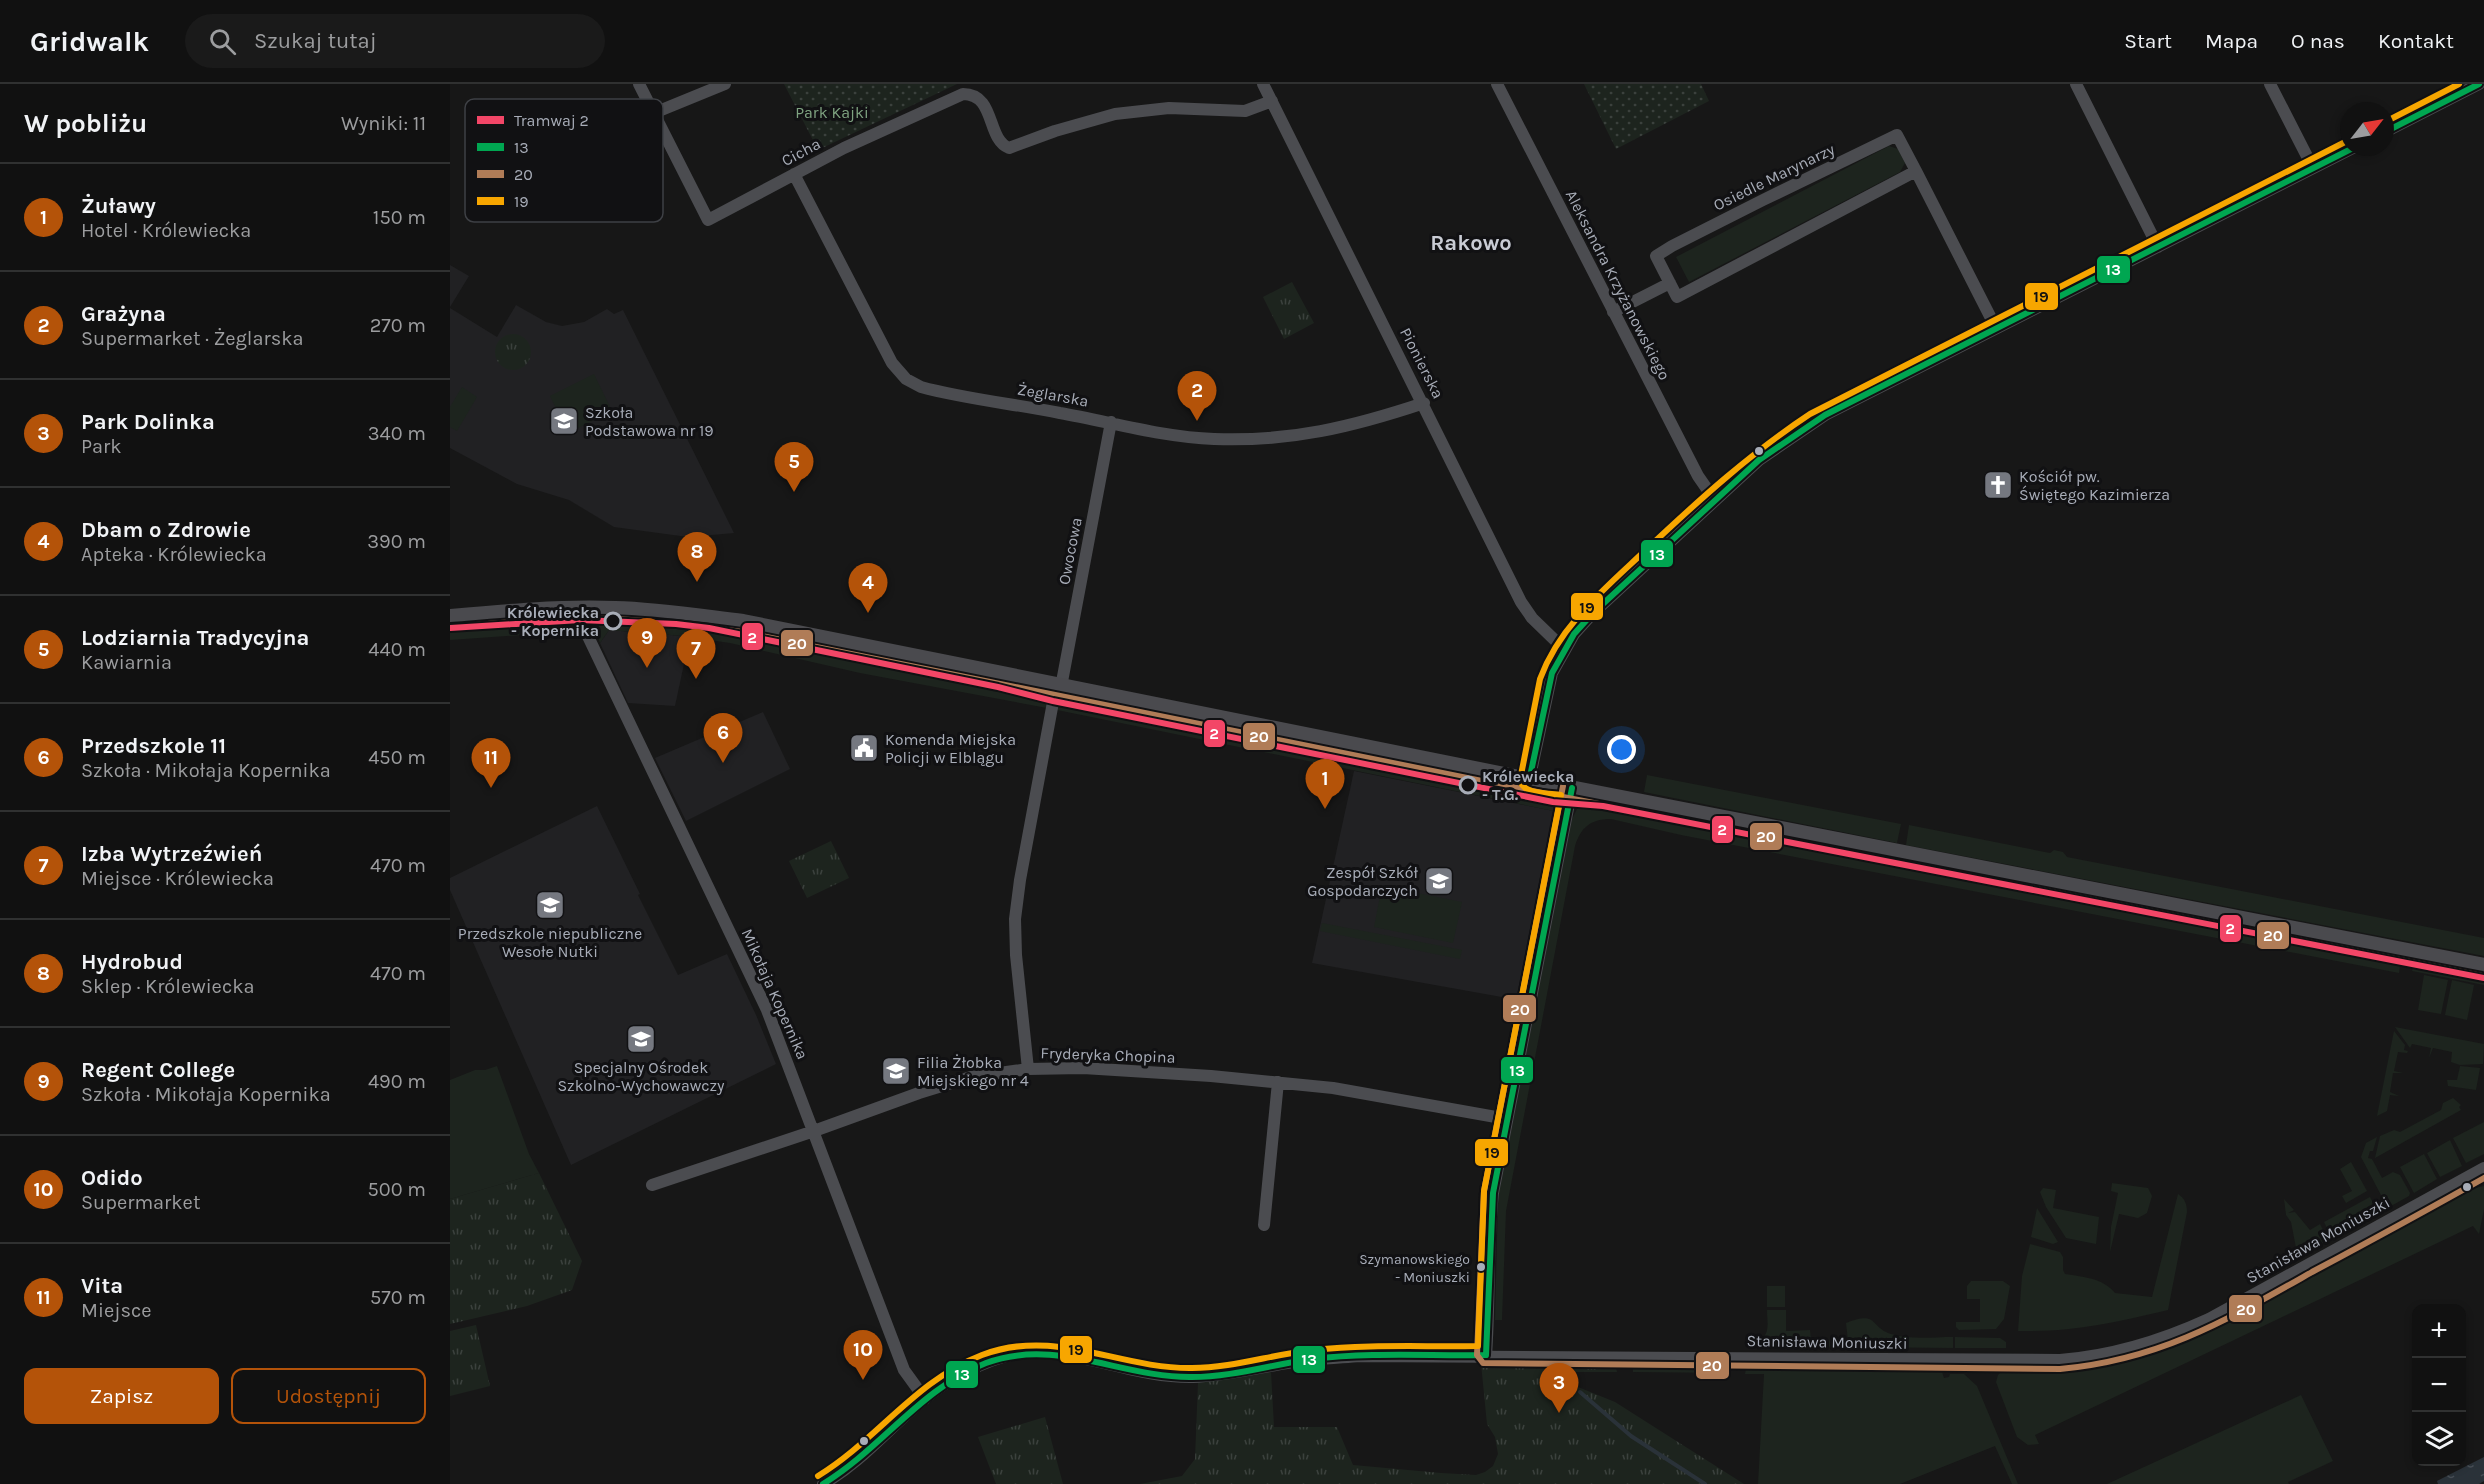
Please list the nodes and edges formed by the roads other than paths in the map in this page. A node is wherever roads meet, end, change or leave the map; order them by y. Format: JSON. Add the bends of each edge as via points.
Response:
{"nodes":[{"id":1,"x":639,"y":84,"type":"edge"},
{"id":2,"x":725,"y":84,"type":"edge"},
{"id":3,"x":1263,"y":84,"type":"edge"},
{"id":4,"x":1497,"y":84,"type":"edge"},
{"id":5,"x":2076,"y":84,"type":"edge"},
{"id":6,"x":2270,"y":84,"type":"edge"},
{"id":7,"x":2479,"y":84,"type":"edge"},
{"id":8,"x":647,"y":99,"type":"edge"},
{"id":9,"x":1272,"y":101,"type":"junction"},
{"id":10,"x":663,"y":109,"type":"edge"},
{"id":11,"x":2394,"y":127,"type":"edge"},
{"id":12,"x":663,"y":131,"type":"edge"},
{"id":13,"x":2340,"y":154,"type":"edge"},
{"id":14,"x":2313,"y":168,"type":"junction"},
{"id":15,"x":1916,"y":171,"type":"junction"},
{"id":16,"x":794,"y":174,"type":"junction"},
{"id":17,"x":2158,"y":247,"type":"junction"},
{"id":18,"x":1670,"y":283,"type":"junction"},
{"id":19,"x":1613,"y":312,"type":"junction"},
{"id":20,"x":1996,"y":328,"type":"junction"},
{"id":21,"x":1424,"y":403,"type":"junction"},
{"id":22,"x":1111,"y":422,"type":"junction"},
{"id":23,"x":1714,"y":499,"type":"junction"},
{"id":24,"x":583,"y":609,"type":"junction"},
{"id":25,"x":450,"y":618,"type":"edge"},
{"id":26,"x":1564,"y":649,"type":"junction"},
{"id":27,"x":1059,"y":686,"type":"junction"},
{"id":28,"x":1529,"y":781,"type":"junction"},
{"id":29,"x":1572,"y":788,"type":"junction"},
{"id":30,"x":2484,"y":967,"type":"edge"},
{"id":31,"x":1028,"y":1069,"type":"junction"},
{"id":32,"x":1278,"y":1082,"type":"junction"},
{"id":33,"x":1507,"y":1119,"type":"junction"},
{"id":34,"x":814,"y":1131,"type":"junction"},
{"id":35,"x":2484,"y":1168,"type":"edge"},
{"id":36,"x":652,"y":1185,"type":"dead end"},
{"id":37,"x":1264,"y":1225,"type":"dead end"},
{"id":38,"x":1486,"y":1355,"type":"junction"},
{"id":39,"x":924,"y":1399,"type":"junction"},
{"id":40,"x":823,"y":1484,"type":"edge"}],
"edges":[{"from":1,"to":8,"type":"street","name":"Cicha"},
{"from":2,"to":10,"type":"street"},
{"from":3,"to":9,"type":"street","name":"Pionierska"},
{"from":4,"to":19,"type":"street","name":"Aleksandra Krzyżanowskiego"},
{"from":5,"to":17,"type":"street"},
{"from":6,"to":14,"type":"street"},
{"from":7,"to":11,"type":"street"},
{"from":9,"to":16,"type":"street","name":"Cicha","via":[[1245,111],[1169,108],[1115,114],[1009,148],[1001,142],[982,101],[963,94]]},
{"from":9,"to":21,"type":"street","name":"Pionierska"},
{"from":12,"to":16,"type":"street","name":"Cicha","via":[[708,220]]},
{"from":13,"to":14,"type":"street"},
{"from":14,"to":17,"type":"street"},
{"from":15,"to":18,"type":"street","via":[[1677,297]]},
{"from":15,"to":18,"type":"street","name":"Osiedle Marynarzy","via":[[1897,135],[1656,256]]},
{"from":15,"to":20,"type":"street","name":"Osiedle Marynarzy"},
{"from":16,"to":22,"type":"street","name":"Żeglarska","via":[[892,363],[906,379],[928,388]]},
{"from":17,"to":20,"type":"street"},
{"from":18,"to":19,"type":"street"},
{"from":19,"to":23,"type":"street","name":"Aleksandra Krzyżanowskiego","via":[[1698,476]]},
{"from":20,"to":23,"type":"street","via":[[1820,418],[1759,460]]},
{"from":21,"to":22,"type":"street","name":"Żeglarska","via":[[1346,428],[1273,439],[1207,438]]},
{"from":21,"to":26,"type":"street","name":"Pionierska","via":[[1521,602]]},
{"from":22,"to":27,"type":"street","name":"Owocowa"},
{"from":23,"to":26,"type":"street","via":[[1593,613]]},
{"from":24,"to":25,"type":"main road"},
{"from":24,"to":27,"type":"main road","via":[[743,623]]},
{"from":24,"to":34,"type":"street","name":"Mikołaja Kopernika","via":[[583,626],[767,1010]]},
{"from":26,"to":28,"type":"street","via":[[1547,688]]},
{"from":27,"to":28,"type":"main road"},
{"from":27,"to":31,"type":"street","name":"Owocowa","via":[[1015,919]]},
{"from":28,"to":29,"type":"main road"},
{"from":29,"to":30,"type":"main road"},
{"from":29,"to":33,"type":"street"},
{"from":31,"to":32,"type":"street","name":"Fryderyka Chopina","via":[[1078,1067]]},
{"from":31,"to":34,"type":"street","name":"Fryderyka Chopina","via":[[971,1077]]},
{"from":32,"to":33,"type":"street","name":"Fryderyka Chopina"},
{"from":32,"to":37,"type":"street"},
{"from":33,"to":38,"type":"street","via":[[1490,1221]]},
{"from":34,"to":36,"type":"street","name":"Fryderyka Chopina"},
{"from":34,"to":39,"type":"street","name":"Mikołaja Kopernika","via":[[904,1370]]},
{"from":35,"to":38,"type":"street","name":"Stanisława Moniuszki","via":[[2209,1319],[2115,1353],[2060,1360]]},
{"from":38,"to":39,"type":"street","name":"Stanisława Moniuszki","via":[[1313,1359],[1191,1377],[1141,1372],[1051,1353],[1021,1353],[966,1371]]},
{"from":39,"to":40,"type":"street","name":"Stanisława Moniuszki","via":[[857,1462]]}]}
